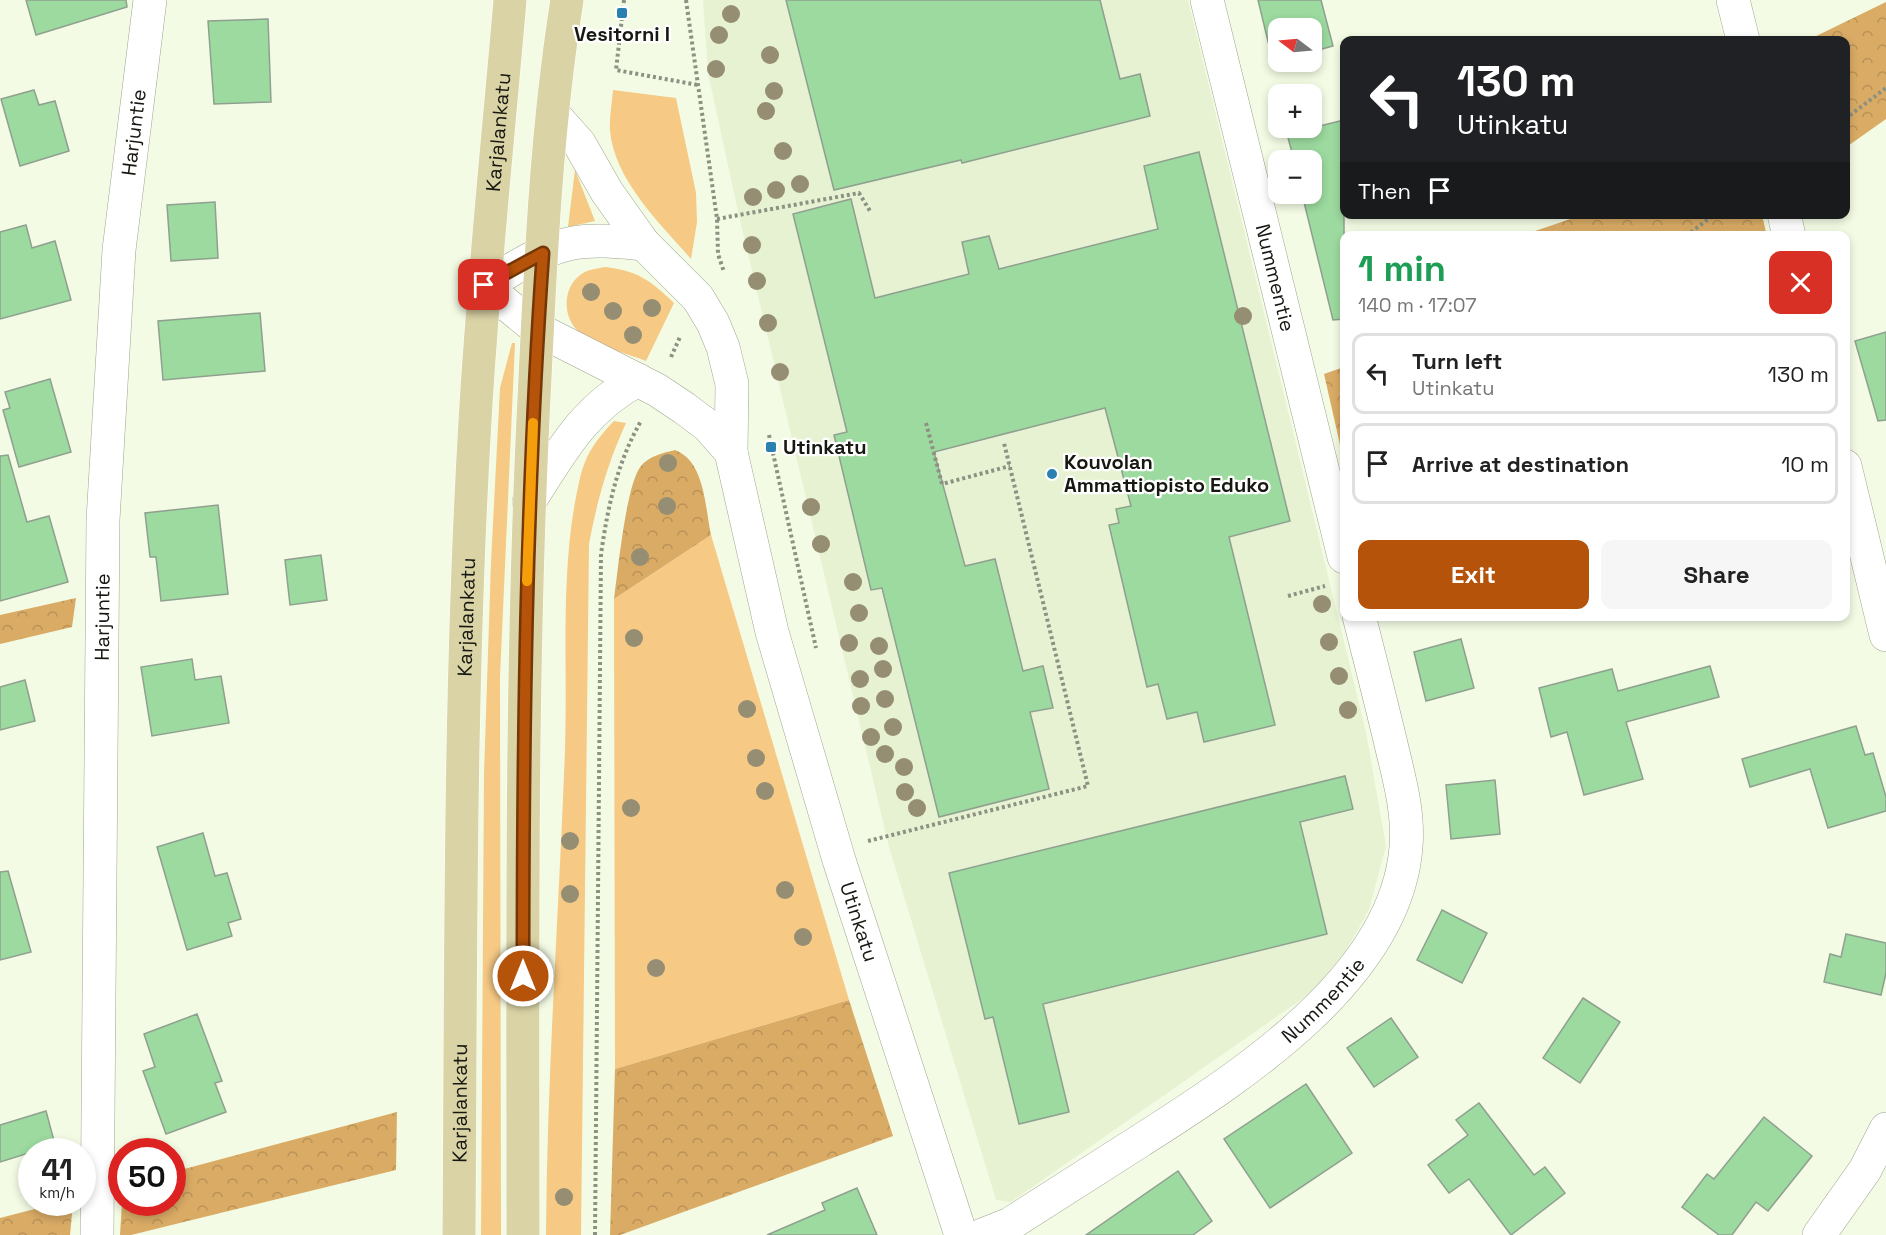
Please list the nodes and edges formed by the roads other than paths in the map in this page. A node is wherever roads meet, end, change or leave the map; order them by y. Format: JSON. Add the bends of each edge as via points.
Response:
{"nodes":[{"id":1,"x":150,"y":0,"type":"edge"},
{"id":2,"x":510,"y":0,"type":"edge"},
{"id":3,"x":567,"y":0,"type":"edge"},
{"id":4,"x":1207,"y":0,"type":"edge"},
{"id":5,"x":1733,"y":0,"type":"edge"},
{"id":6,"x":1742,"y":36,"type":"edge"},
{"id":7,"x":553,"y":114,"type":"junction"},
{"id":8,"x":644,"y":244,"type":"junction"},
{"id":9,"x":543,"y":253,"type":"junction"},
{"id":10,"x":484,"y":285,"type":"junction"},
{"id":11,"x":537,"y":329,"type":"junction"},
{"id":12,"x":652,"y":374,"type":"junction"},
{"id":13,"x":731,"y":452,"type":"junction"},
{"id":14,"x":1850,"y":487,"type":"edge"},
{"id":15,"x":529,"y":502,"type":"junction"},
{"id":16,"x":1339,"y":570,"type":"edge"},
{"id":17,"x":1360,"y":621,"type":"edge"},
{"id":18,"x":1886,"y":635,"type":"edge"},
{"id":19,"x":1886,"y":1129,"type":"edge"},
{"id":20,"x":97,"y":1235,"type":"edge"},
{"id":21,"x":459,"y":1235,"type":"edge"},
{"id":22,"x":523,"y":1235,"type":"edge"},
{"id":23,"x":961,"y":1235,"type":"edge"},
{"id":24,"x":982,"y":1235,"type":"edge"},
{"id":25,"x":1819,"y":1235,"type":"edge"}],
"edges":[{"from":1,"to":20,"type":"street","name":"Harjuntie","via":[[119,250],[103,509]]},
{"from":2,"to":10,"type":"main road","name":"Karjalankatu"},
{"from":3,"to":7,"type":"main road"},
{"from":4,"to":16,"type":"street","name":"Nummentie"},
{"from":5,"to":6,"type":"street"},
{"from":7,"to":8,"type":"street","name":"Utinkatu","via":[[579,143]]},
{"from":7,"to":9,"type":"main road"},
{"from":8,"to":9,"type":"street","via":[[572,243]]},
{"from":8,"to":13,"type":"street","name":"Utinkatu","via":[[698,298],[716,331],[732,384]]},
{"from":9,"to":10,"type":"street"},
{"from":9,"to":11,"type":"main road"},
{"from":10,"to":11,"type":"street"},
{"from":10,"to":21,"type":"main road","name":"Karjalankatu","via":[[466,613]]},
{"from":11,"to":12,"type":"street"},
{"from":11,"to":15,"type":"main road"},
{"from":12,"to":13,"type":"street"},
{"from":12,"to":15,"type":"street","via":[[614,393],[595,410],[569,440]]},
{"from":13,"to":23,"type":"street","name":"Utinkatu","via":[[772,632],[839,860]]},
{"from":14,"to":18,"type":"street"},
{"from":15,"to":22,"type":"main road"},
{"from":17,"to":24,"type":"street","name":"Nummentie","via":[[1404,799],[1407,845],[1403,871],[1376,934],[1334,990],[1254,1065],[1010,1224]]},
{"from":19,"to":25,"type":"street","via":[[1865,1170]]}]}
